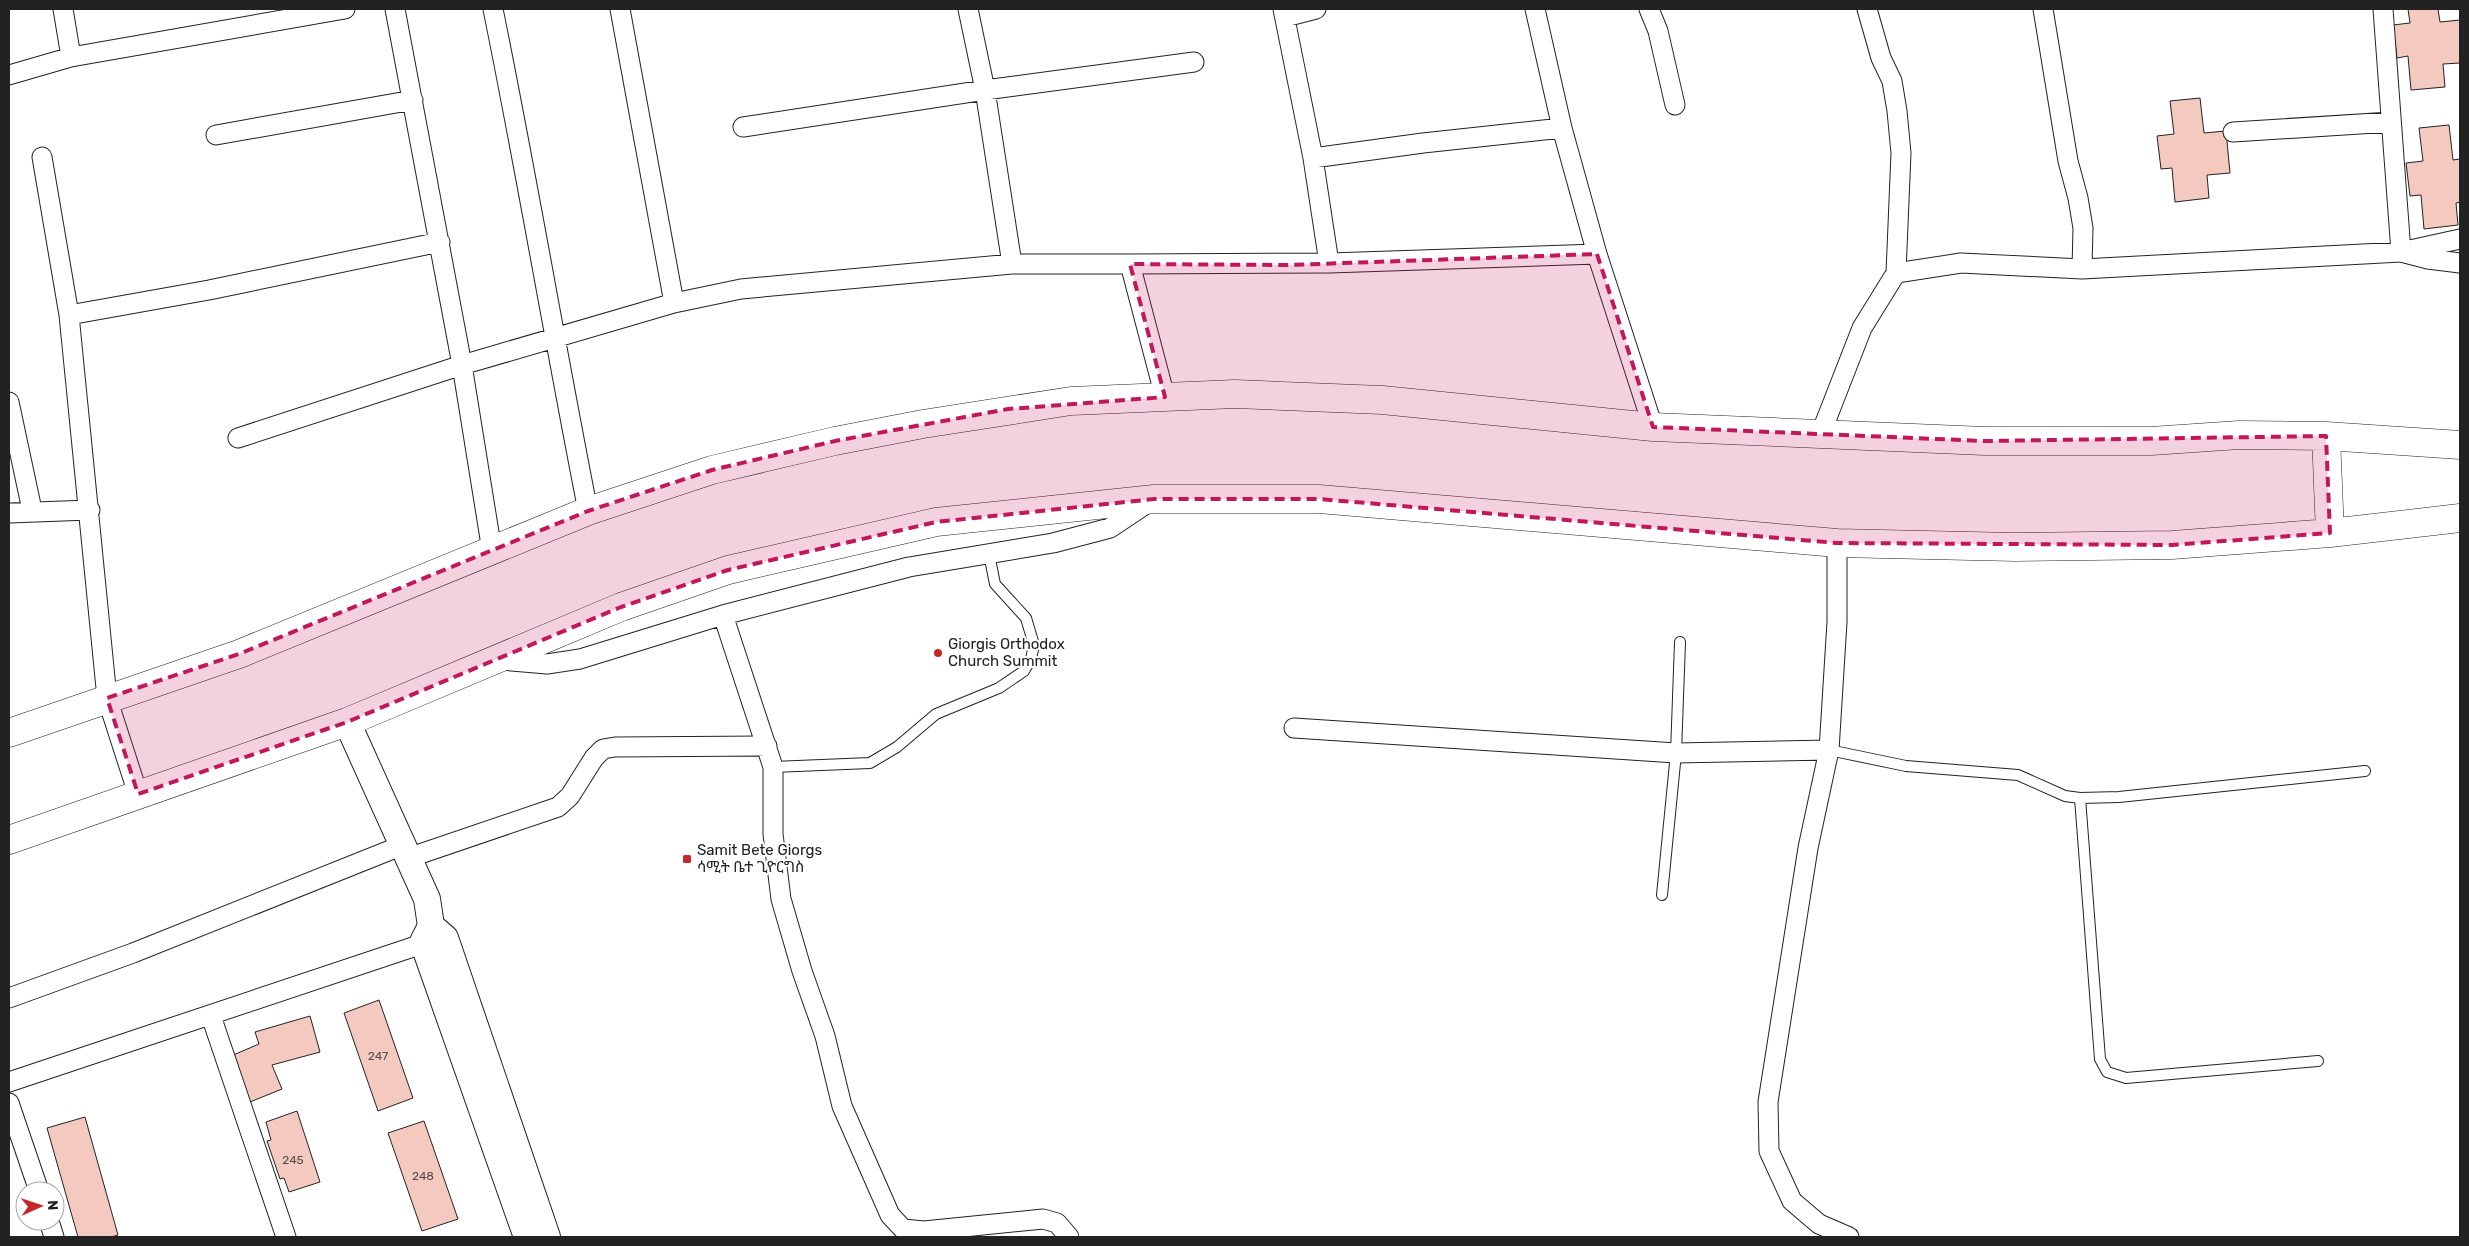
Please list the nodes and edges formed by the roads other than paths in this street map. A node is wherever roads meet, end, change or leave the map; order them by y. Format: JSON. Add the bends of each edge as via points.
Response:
{"nodes":[{"id":1,"x":63,"y":9,"type":"edge"},
{"id":2,"x":345,"y":9,"type":"edge"},
{"id":3,"x":395,"y":9,"type":"edge"},
{"id":4,"x":493,"y":9,"type":"edge"},
{"id":5,"x":620,"y":9,"type":"edge"},
{"id":6,"x":968,"y":9,"type":"edge"},
{"id":7,"x":1316,"y":9,"type":"edge"},
{"id":8,"x":1535,"y":9,"type":"edge"},
{"id":9,"x":1649,"y":9,"type":"edge"},
{"id":10,"x":1867,"y":9,"type":"edge"},
{"id":11,"x":2044,"y":9,"type":"edge"},
{"id":12,"x":2383,"y":9,"type":"edge"},
{"id":13,"x":1284,"y":13,"type":"edge"},
{"id":14,"x":71,"y":57,"type":"junction"},
{"id":15,"x":1194,"y":62,"type":"dead end"},
{"id":16,"x":9,"y":75,"type":"edge"},
{"id":17,"x":985,"y":90,"type":"junction"},
{"id":18,"x":413,"y":100,"type":"junction"},
{"id":19,"x":1675,"y":105,"type":"dead end"},
{"id":20,"x":2391,"y":122,"type":"junction"},
{"id":21,"x":743,"y":128,"type":"dead end"},
{"id":22,"x":1562,"y":128,"type":"junction"},
{"id":23,"x":2233,"y":132,"type":"dead end"},
{"id":24,"x":216,"y":135,"type":"dead end"},
{"id":25,"x":42,"y":157,"type":"dead end"},
{"id":26,"x":1313,"y":158,"type":"junction"},
{"id":27,"x":2460,"y":239,"type":"edge"},
{"id":28,"x":440,"y":242,"type":"junction"},
{"id":29,"x":2401,"y":252,"type":"junction"},
{"id":30,"x":1597,"y":254,"type":"junction"},
{"id":31,"x":1329,"y":263,"type":"junction"},
{"id":32,"x":2460,"y":263,"type":"edge"},
{"id":33,"x":1012,"y":264,"type":"junction"},
{"id":34,"x":1130,"y":264,"type":"junction"},
{"id":35,"x":2082,"y":269,"type":"junction"},
{"id":36,"x":1896,"y":273,"type":"junction"},
{"id":37,"x":674,"y":304,"type":"junction"},
{"id":38,"x":69,"y":316,"type":"junction"},
{"id":39,"x":554,"y":339,"type":"junction"},
{"id":40,"x":462,"y":365,"type":"junction"},
{"id":41,"x":1165,"y":397,"type":"junction"},
{"id":42,"x":9,"y":402,"type":"edge"},
{"id":43,"x":1653,"y":427,"type":"junction"},
{"id":44,"x":1821,"y":433,"type":"junction"},
{"id":45,"x":2326,"y":436,"type":"junction"},
{"id":46,"x":238,"y":438,"type":"dead end"},
{"id":47,"x":2460,"y":445,"type":"edge"},
{"id":48,"x":1154,"y":499,"type":"junction"},
{"id":49,"x":32,"y":510,"type":"junction"},
{"id":50,"x":90,"y":510,"type":"junction"},
{"id":51,"x":588,"y":511,"type":"junction"},
{"id":52,"x":9,"y":512,"type":"edge"},
{"id":53,"x":2460,"y":518,"type":"edge"},
{"id":54,"x":2330,"y":533,"type":"junction"},
{"id":55,"x":1837,"y":543,"type":"junction"},
{"id":56,"x":492,"y":551,"type":"junction"},
{"id":57,"x":989,"y":554,"type":"junction"},
{"id":58,"x":723,"y":615,"type":"junction"},
{"id":59,"x":1680,"y":642,"type":"dead end"},
{"id":60,"x":498,"y":659,"type":"junction"},
{"id":61,"x":107,"y":698,"type":"junction"},
{"id":62,"x":347,"y":722,"type":"junction"},
{"id":63,"x":1294,"y":728,"type":"dead end"},
{"id":64,"x":9,"y":733,"type":"edge"},
{"id":65,"x":767,"y":746,"type":"junction"},
{"id":66,"x":1830,"y":750,"type":"junction"},
{"id":67,"x":1676,"y":753,"type":"junction"},
{"id":68,"x":773,"y":767,"type":"junction"},
{"id":69,"x":2365,"y":771,"type":"dead end"},
{"id":70,"x":138,"y":794,"type":"junction"},
{"id":71,"x":2080,"y":798,"type":"junction"},
{"id":72,"x":9,"y":840,"type":"edge"},
{"id":73,"x":405,"y":852,"type":"junction"},
{"id":74,"x":1662,"y":895,"type":"dead end"},
{"id":75,"x":433,"y":936,"type":"junction"},
{"id":76,"x":9,"y":998,"type":"edge"},
{"id":77,"x":211,"y":1016,"type":"junction"},
{"id":78,"x":2318,"y":1060,"type":"dead end"},
{"id":79,"x":9,"y":1082,"type":"edge"},
{"id":80,"x":9,"y":1103,"type":"edge"},
{"id":81,"x":36,"y":1181,"type":"edge"},
{"id":82,"x":286,"y":1237,"type":"edge"},
{"id":83,"x":527,"y":1237,"type":"edge"},
{"id":84,"x":547,"y":1237,"type":"edge"},
{"id":85,"x":1069,"y":1237,"type":"edge"},
{"id":86,"x":1849,"y":1237,"type":"edge"}],
"edges":[{"from":1,"to":14,"type":"street"},
{"from":2,"to":14,"type":"street"},
{"from":3,"to":18,"type":"street"},
{"from":4,"to":39,"type":"street","via":[[526,168]]},
{"from":5,"to":37,"type":"street"},
{"from":6,"to":17,"type":"street"},
{"from":7,"to":13,"type":"street"},
{"from":8,"to":22,"type":"street"},
{"from":9,"to":19,"type":"street","via":[[1658,32]]},
{"from":10,"to":36,"type":"street","via":[[1892,81],[1897,111],[1901,153]]},
{"from":11,"to":35,"type":"street","via":[[2068,161],[2083,228]]},
{"from":12,"to":20,"type":"street"},
{"from":13,"to":26,"type":"street"},
{"from":14,"to":16,"type":"street"},
{"from":15,"to":17,"type":"street"},
{"from":17,"to":21,"type":"street"},
{"from":17,"to":33,"type":"street"},
{"from":18,"to":24,"type":"street"},
{"from":18,"to":28,"type":"street"},
{"from":20,"to":23,"type":"street"},
{"from":20,"to":29,"type":"street"},
{"from":22,"to":26,"type":"street"},
{"from":22,"to":30,"type":"street"},
{"from":25,"to":38,"type":"street"},
{"from":26,"to":31,"type":"street"},
{"from":27,"to":29,"type":"street"},
{"from":28,"to":38,"type":"street"},
{"from":28,"to":40,"type":"street"},
{"from":29,"to":32,"type":"street"},
{"from":29,"to":35,"type":"street"},
{"from":30,"to":31,"type":"street"},
{"from":30,"to":43,"type":"street"},
{"from":31,"to":34,"type":"street"},
{"from":33,"to":34,"type":"street"},
{"from":33,"to":37,"type":"street","via":[[741,289]]},
{"from":34,"to":41,"type":"street"},
{"from":35,"to":36,"type":"street","via":[[1961,263]]},
{"from":36,"to":44,"type":"street","via":[[1862,328]]},
{"from":37,"to":39,"type":"street"},
{"from":38,"to":50,"type":"street"},
{"from":39,"to":40,"type":"street"},
{"from":39,"to":51,"type":"street"},
{"from":40,"to":46,"type":"street"},
{"from":40,"to":56,"type":"street"},
{"from":41,"to":43,"type":"main road","via":[[1235,394],[1382,400]]},
{"from":41,"to":51,"type":"main road","via":[[1008,409],[835,441],[712,470]]},
{"from":42,"to":49,"type":"street"},
{"from":43,"to":44,"type":"main road"},
{"from":44,"to":45,"type":"main road","via":[[1985,441]]},
{"from":45,"to":47,"type":"main road"},
{"from":45,"to":54,"type":"main road"},
{"from":48,"to":55,"type":"main road","via":[[1319,499]]},
{"from":48,"to":57,"type":"street","via":[[1110,528],[1053,543]]},
{"from":48,"to":60,"type":"main road","via":[[936,522],[728,570],[621,608]]},
{"from":49,"to":50,"type":"street"},
{"from":49,"to":52,"type":"street"},
{"from":50,"to":61,"type":"street"},
{"from":51,"to":56,"type":"main road"},
{"from":53,"to":54,"type":"main road"},
{"from":54,"to":55,"type":"main road","via":[[2163,545],[2015,547]]},
{"from":55,"to":66,"type":"street","via":[[1837,622]]},
{"from":56,"to":61,"type":"main road","via":[[238,654]]},
{"from":57,"to":58,"type":"street","via":[[909,567]]},
{"from":57,"to":68,"type":"lane","via":[[995,584],[1026,618],[1032,636],[1031,659],[1024,671],[999,688],[936,714],[897,747],[870,763]]},
{"from":58,"to":60,"type":"street","via":[[580,659],[547,664]]},
{"from":58,"to":65,"type":"street"},
{"from":59,"to":67,"type":"lane"},
{"from":60,"to":62,"type":"main road"},
{"from":61,"to":64,"type":"main road"},
{"from":61,"to":70,"type":"street"},
{"from":62,"to":70,"type":"main road"},
{"from":62,"to":73,"type":"street"},
{"from":63,"to":67,"type":"street"},
{"from":65,"to":68,"type":"street"},
{"from":65,"to":73,"type":"street","via":[[603,749],[570,796],[558,807]]},
{"from":66,"to":67,"type":"street"},
{"from":66,"to":71,"type":"lane","via":[[1906,766],[2018,775],[2065,796]]},
{"from":66,"to":86,"type":"street","via":[[1808,848],[1768,1102],[1769,1151],[1792,1202],[1819,1224]]},
{"from":67,"to":74,"type":"lane"},
{"from":68,"to":85,"type":"street","via":[[773,834],[781,899],[825,1036],[842,1106],[890,1215],[903,1229],[924,1231],[1043,1219],[1057,1223]]},
{"from":69,"to":71,"type":"lane","via":[[2119,797]]},
{"from":70,"to":72,"type":"main road"},
{"from":71,"to":78,"type":"lane","via":[[2100,1059],[2107,1072],[2126,1078]]},
{"from":73,"to":75,"type":"street","via":[[426,898]]},
{"from":73,"to":76,"type":"street"},
{"from":75,"to":77,"type":"street"},
{"from":75,"to":83,"type":"street"},
{"from":75,"to":84,"type":"street"},
{"from":77,"to":79,"type":"street"},
{"from":77,"to":82,"type":"street"},
{"from":80,"to":81,"type":"street"}]}
